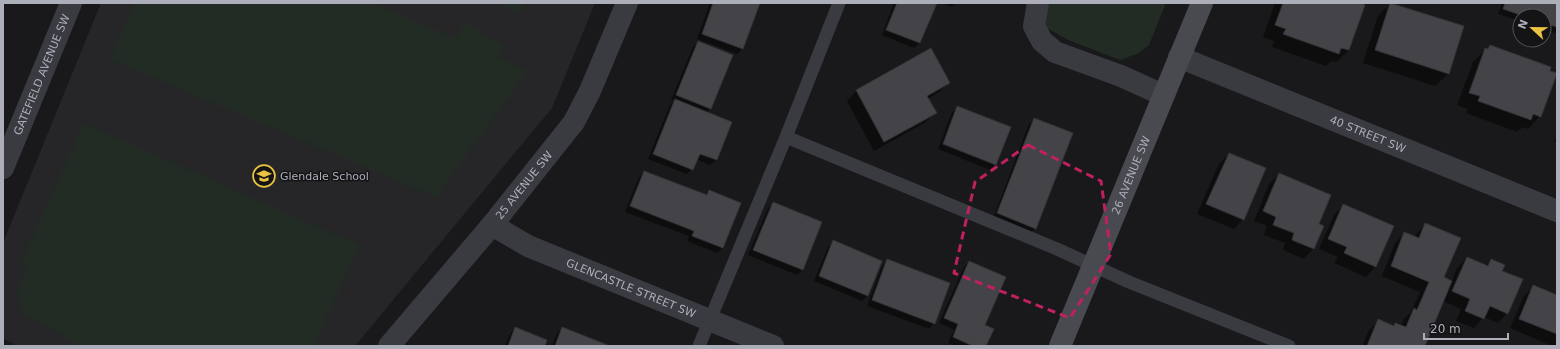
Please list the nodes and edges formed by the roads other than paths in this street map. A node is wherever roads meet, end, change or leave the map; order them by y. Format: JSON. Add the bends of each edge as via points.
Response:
{"nodes":[{"id":1,"x":71,"y":3,"type":"edge"},
{"id":2,"x":627,"y":3,"type":"edge"},
{"id":3,"x":839,"y":3,"type":"edge"},
{"id":4,"x":1038,"y":3,"type":"edge"},
{"id":5,"x":1202,"y":3,"type":"edge"},
{"id":6,"x":1179,"y":58,"type":"junction"},
{"id":7,"x":1163,"y":95,"type":"junction"},
{"id":8,"x":786,"y":138,"type":"junction"},
{"id":9,"x":7,"y":146,"type":"edge"},
{"id":10,"x":3,"y":168,"type":"edge"},
{"id":11,"x":1557,"y":211,"type":"edge"},
{"id":12,"x":492,"y":225,"type":"junction"},
{"id":13,"x":1093,"y":265,"type":"junction"},
{"id":14,"x":709,"y":320,"type":"junction"},
{"id":15,"x":389,"y":346,"type":"edge"},
{"id":16,"x":699,"y":346,"type":"edge"},
{"id":17,"x":773,"y":346,"type":"edge"},
{"id":18,"x":1060,"y":346,"type":"edge"},
{"id":19,"x":1289,"y":346,"type":"edge"}],
"edges":[{"from":1,"to":9,"type":"street","name":"GATEFIELD AVENUE SW"},
{"from":2,"to":12,"type":"street","name":"25 AVENUE SW","via":[[590,91],[574,122]]},
{"from":3,"to":8,"type":"lane"},
{"from":4,"to":7,"type":"street","via":[[1034,26],[1042,41],[1055,52]]},
{"from":5,"to":6,"type":"street","name":"26 AVENUE SW"},
{"from":6,"to":7,"type":"street","name":"26 AVENUE SW"},
{"from":6,"to":11,"type":"street","name":"40 STREET SW"},
{"from":7,"to":13,"type":"street","name":"26 AVENUE SW"},
{"from":8,"to":13,"type":"lane"},
{"from":8,"to":14,"type":"lane"},
{"from":9,"to":10,"type":"street","name":"GATEFIELD AVENUE SW"},
{"from":12,"to":14,"type":"street","name":"GLENCASTLE STREET SW","via":[[528,246]]},
{"from":12,"to":15,"type":"street","name":"25 AVENUE SW"},
{"from":13,"to":18,"type":"street","name":"26 AVENUE SW"},
{"from":13,"to":19,"type":"lane"},
{"from":14,"to":16,"type":"lane"},
{"from":14,"to":17,"type":"street","name":"GLENCASTLE STREET SW"}]}
